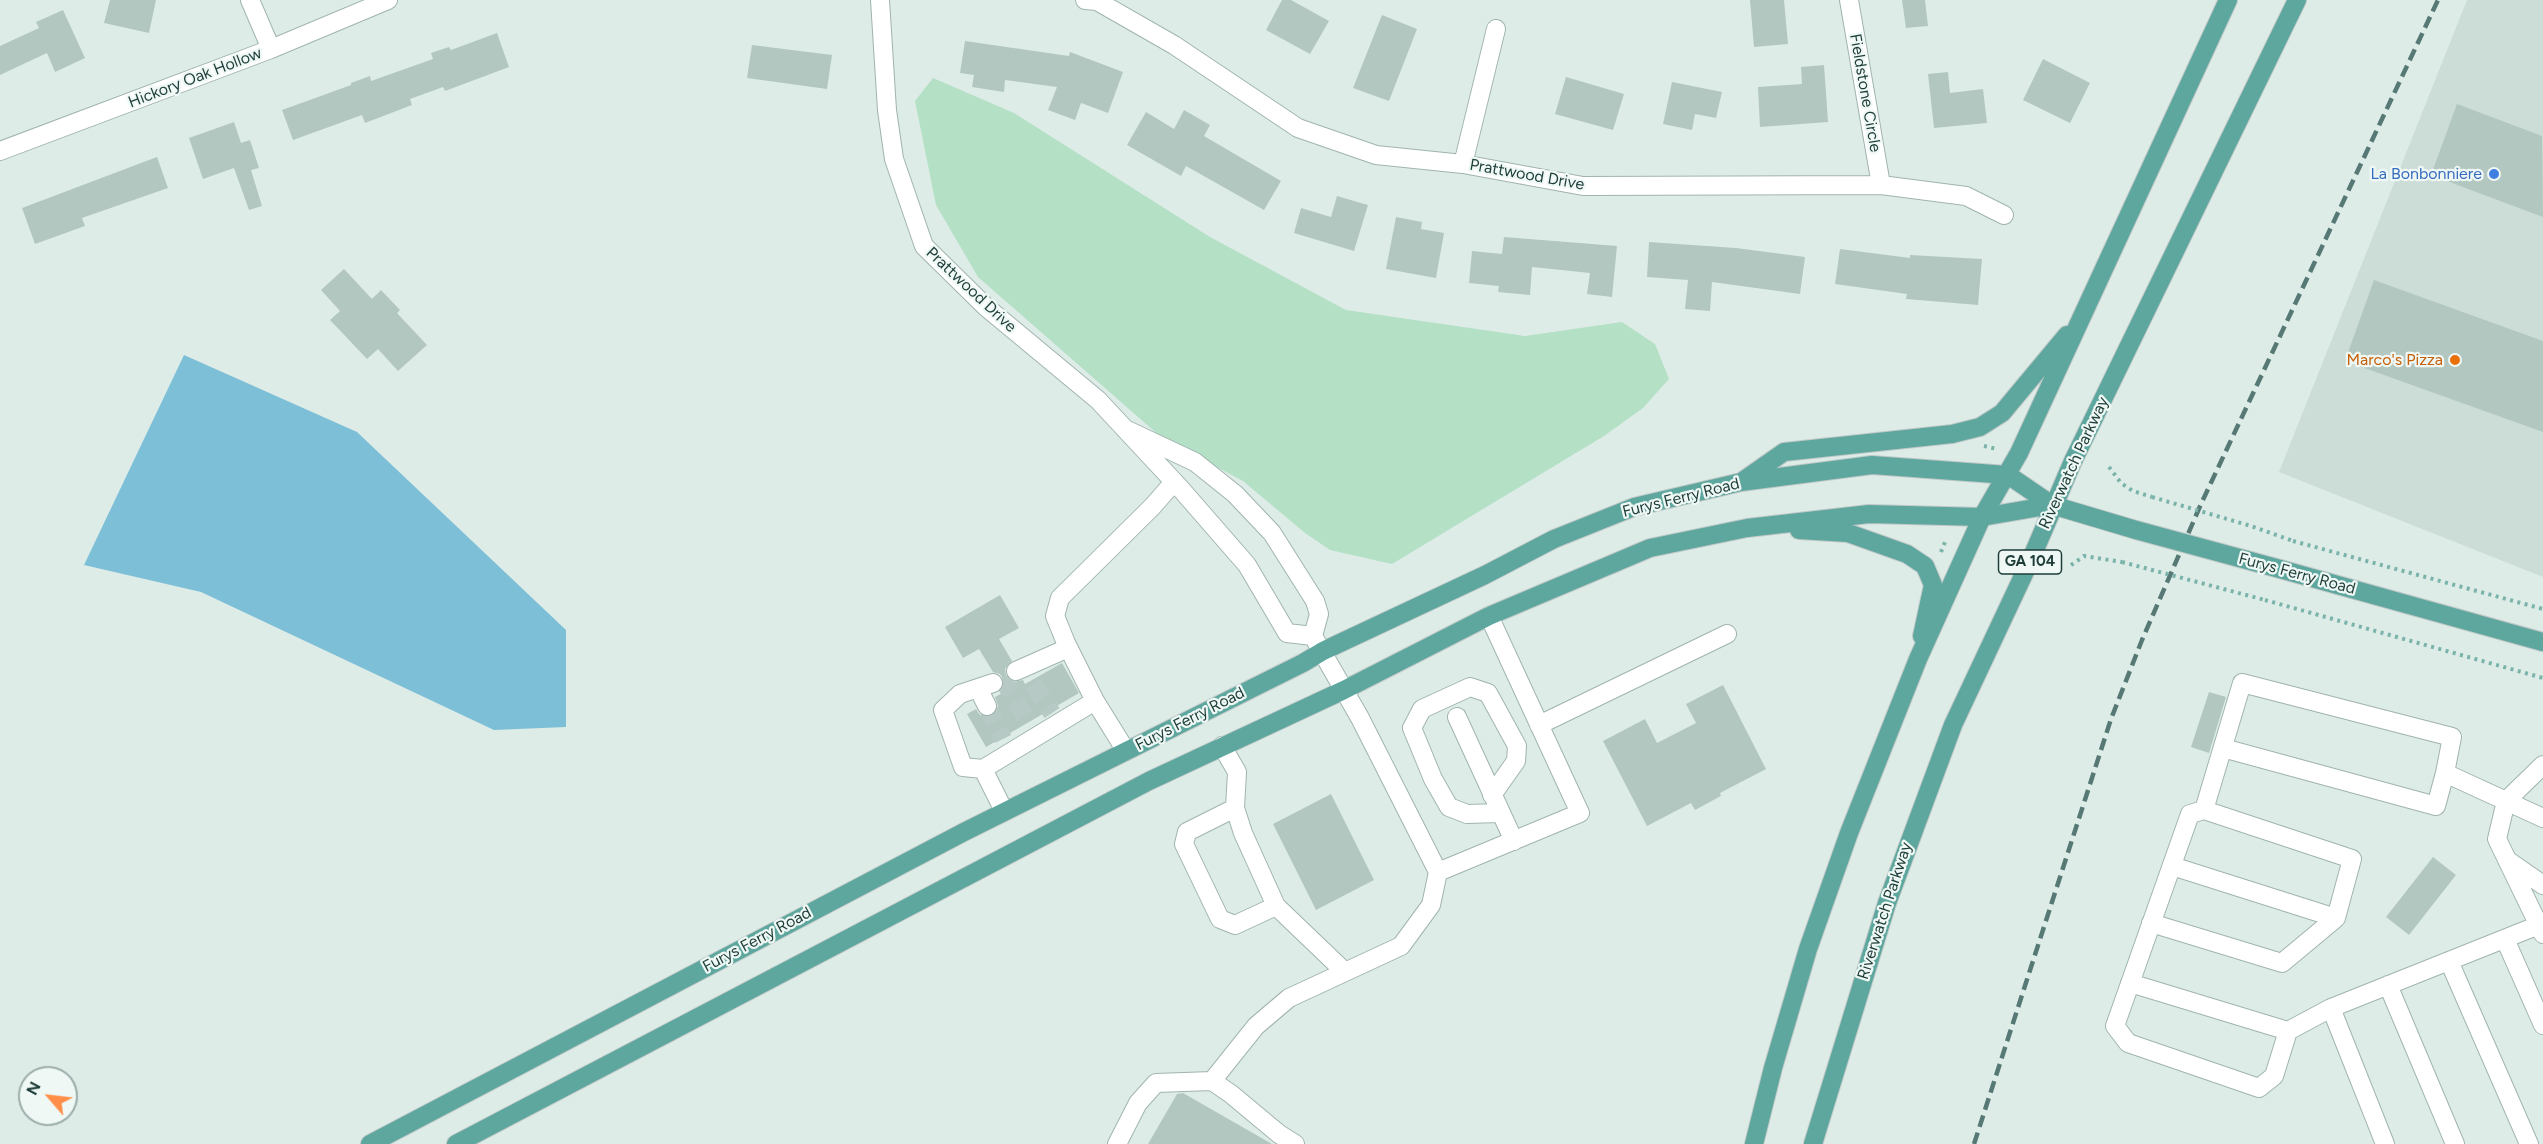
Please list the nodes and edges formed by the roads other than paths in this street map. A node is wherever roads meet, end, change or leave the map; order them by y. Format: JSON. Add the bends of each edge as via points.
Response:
{"nodes":[{"id":1,"x":250,"y":0,"type":"edge"},
{"id":2,"x":388,"y":0,"type":"edge"},
{"id":3,"x":880,"y":0,"type":"edge"},
{"id":4,"x":1093,"y":0,"type":"edge"},
{"id":5,"x":1849,"y":0,"type":"edge"},
{"id":6,"x":2228,"y":0,"type":"edge"},
{"id":7,"x":2297,"y":0,"type":"edge"},
{"id":8,"x":1496,"y":29,"type":"dead end"},
{"id":9,"x":271,"y":49,"type":"junction"},
{"id":10,"x":0,"y":151,"type":"edge"},
{"id":11,"x":1463,"y":164,"type":"junction"},
{"id":12,"x":1881,"y":185,"type":"junction"},
{"id":13,"x":2004,"y":215,"type":"dead end"},
{"id":14,"x":2083,"y":315,"type":"junction"},
{"id":15,"x":1125,"y":429,"type":"junction"},
{"id":16,"x":2008,"y":475,"type":"junction"},
{"id":17,"x":1174,"y":482,"type":"junction"},
{"id":18,"x":1741,"y":482,"type":"junction"},
{"id":19,"x":2052,"y":506,"type":"junction"},
{"id":20,"x":1982,"y":518,"type":"junction"},
{"id":21,"x":1747,"y":528,"type":"junction"},
{"id":22,"x":1489,"y":616,"type":"junction"},
{"id":23,"x":1727,"y":634,"type":"dead end"},
{"id":24,"x":2543,"y":642,"type":"edge"},
{"id":25,"x":1318,"y":643,"type":"junction"},
{"id":26,"x":1068,"y":648,"type":"junction"},
{"id":27,"x":1918,"y":658,"type":"junction"},
{"id":28,"x":1024,"y":674,"type":"dead end"},
{"id":29,"x":1344,"y":690,"type":"junction"},
{"id":30,"x":1095,"y":701,"type":"junction"},
{"id":31,"x":987,"y":706,"type":"tunnel mouth"},
{"id":32,"x":1457,"y":717,"type":"dead end"},
{"id":33,"x":1539,"y":725,"type":"junction"},
{"id":34,"x":1222,"y":746,"type":"junction"},
{"id":35,"x":2223,"y":748,"type":"junction"},
{"id":36,"x":1126,"y":751,"type":"junction"},
{"id":37,"x":2543,"y":765,"type":"edge"},
{"id":38,"x":983,"y":769,"type":"junction"},
{"id":39,"x":2445,"y":773,"type":"junction"},
{"id":40,"x":2506,"y":801,"type":"junction"},
{"id":41,"x":1496,"y":804,"type":"junction"},
{"id":42,"x":1235,"y":808,"type":"junction"},
{"id":43,"x":2204,"y":810,"type":"junction"},
{"id":44,"x":1004,"y":812,"type":"junction"},
{"id":45,"x":2543,"y":818,"type":"edge"},
{"id":46,"x":1514,"y":841,"type":"junction"},
{"id":47,"x":2506,"y":858,"type":"junction"},
{"id":48,"x":2172,"y":866,"type":"junction"},
{"id":49,"x":1438,"y":872,"type":"junction"},
{"id":50,"x":2543,"y":885,"type":"edge"},
{"id":51,"x":1276,"y":906,"type":"junction"},
{"id":52,"x":2336,"y":918,"type":"junction"},
{"id":53,"x":2151,"y":923,"type":"junction"},
{"id":54,"x":2541,"y":930,"type":"edge"},
{"id":55,"x":2505,"y":939,"type":"junction"},
{"id":56,"x":2449,"y":961,"type":"junction"},
{"id":57,"x":1345,"y":972,"type":"junction"},
{"id":58,"x":2130,"y":983,"type":"junction"},
{"id":59,"x":2388,"y":985,"type":"junction"},
{"id":60,"x":2331,"y":1008,"type":"junction"},
{"id":61,"x":2543,"y":1025,"type":"edge"},
{"id":62,"x":2288,"y":1031,"type":"junction"},
{"id":63,"x":1212,"y":1081,"type":"junction"},
{"id":64,"x":370,"y":1144,"type":"edge"},
{"id":65,"x":456,"y":1144,"type":"edge"},
{"id":66,"x":1117,"y":1144,"type":"edge"},
{"id":67,"x":1295,"y":1144,"type":"edge"},
{"id":68,"x":1754,"y":1144,"type":"edge"},
{"id":69,"x":1813,"y":1144,"type":"edge"},
{"id":70,"x":2385,"y":1144,"type":"edge"},
{"id":71,"x":2456,"y":1144,"type":"edge"},
{"id":72,"x":2529,"y":1144,"type":"edge"}],
"edges":[{"from":1,"to":9,"type":"street"},
{"from":2,"to":9,"type":"street","name":"Hickory Oak Hollow"},
{"from":3,"to":15,"type":"street","name":"Prattwood Drive","via":[[894,159],[924,246],[986,307],[1098,400]]},
{"from":4,"to":11,"type":"street","name":"Prattwood Drive","via":[[1174,45],[1298,128],[1376,155]]},
{"from":5,"to":12,"type":"street","name":"Fieldstone Circle"},
{"from":6,"to":14,"type":"main road"},
{"from":7,"to":19,"type":"main road","name":"Riverwatch Parkway","number":"GA 104"},
{"from":8,"to":11,"type":"street"},
{"from":9,"to":10,"type":"street","name":"Hickory Oak Hollow"},
{"from":11,"to":12,"type":"street","name":"Prattwood Drive","via":[[1582,186]]},
{"from":12,"to":13,"type":"street","name":"Prattwood Drive","via":[[1966,196]]},
{"from":14,"to":16,"type":"main road"},
{"from":14,"to":18,"type":"main road","via":[[2002,413],[1980,427],[1952,434],[1784,452]]},
{"from":15,"to":17,"type":"street","name":"Prattwood Drive"},
{"from":15,"to":25,"type":"street","name":"Prattwood Drive","via":[[1195,462],[1235,494],[1272,533],[1316,601]]},
{"from":16,"to":18,"type":"main road","name":"Furys Ferry Road","via":[[1872,465]]},
{"from":16,"to":19,"type":"main road","name":"Furys Ferry Road"},
{"from":16,"to":20,"type":"main road"},
{"from":17,"to":25,"type":"street","name":"Prattwood Drive","via":[[1247,565],[1287,633]]},
{"from":17,"to":26,"type":"street","via":[[1060,598],[1055,616]]},
{"from":18,"to":25,"type":"main road","name":"Furys Ferry Road","via":[[1634,507],[1554,539],[1485,575]]},
{"from":19,"to":20,"type":"main road","name":"Furys Ferry Road"},
{"from":19,"to":24,"type":"main road","name":"Furys Ferry Road","bridge":true},
{"from":19,"to":69,"type":"main road","name":"Riverwatch Parkway","number":"GA 104","via":[[1953,725],[1912,832],[1866,967]]},
{"from":20,"to":21,"type":"main road","name":"Furys Ferry Road","via":[[1869,513]]},
{"from":20,"to":27,"type":"main road"},
{"from":21,"to":22,"type":"main road","name":"Furys Ferry Road","via":[[1650,548]]},
{"from":21,"to":27,"type":"main road","via":[[1848,533],[1907,554],[1925,566],[1933,585]]},
{"from":22,"to":29,"type":"main road","name":"Furys Ferry Road"},
{"from":22,"to":33,"type":"street"},
{"from":23,"to":33,"type":"street"},
{"from":25,"to":29,"type":"street"},
{"from":25,"to":36,"type":"main road","name":"Furys Ferry Road"},
{"from":26,"to":28,"type":"street"},
{"from":26,"to":30,"type":"street"},
{"from":27,"to":68,"type":"main road","via":[[1808,950]]},
{"from":29,"to":34,"type":"main road","name":"Furys Ferry Road"},
{"from":29,"to":49,"type":"street"},
{"from":30,"to":36,"type":"street"},
{"from":30,"to":38,"type":"street","via":[[1006,746]]},
{"from":31,"to":38,"type":"street","via":[[986,685],[960,694],[943,710],[963,767]]},
{"from":32,"to":41,"type":"street"},
{"from":33,"to":46,"type":"street","via":[[1580,813]]},
{"from":34,"to":42,"type":"street","via":[[1237,772]]},
{"from":34,"to":65,"type":"main road","name":"Furys Ferry Road","via":[[1096,808]]},
{"from":35,"to":39,"type":"street","via":[[2436,806]]},
{"from":35,"to":39,"type":"street","via":[[2242,683],[2452,737]]},
{"from":35,"to":43,"type":"street"},
{"from":36,"to":44,"type":"main road","name":"Furys Ferry Road"},
{"from":37,"to":40,"type":"street"},
{"from":38,"to":44,"type":"street"},
{"from":39,"to":40,"type":"street"},
{"from":40,"to":45,"type":"street"},
{"from":40,"to":47,"type":"street","via":[[2497,839]]},
{"from":41,"to":41,"type":"street","via":[[1516,761],[1517,746],[1488,693],[1470,687],[1422,709],[1412,728],[1449,807],[1467,814]]},
{"from":41,"to":46,"type":"street"},
{"from":42,"to":51,"type":"street"},
{"from":42,"to":51,"type":"street","via":[[1187,832],[1184,844],[1220,919],[1235,925]]},
{"from":43,"to":48,"type":"street","via":[[2190,814]]},
{"from":43,"to":52,"type":"street","via":[[2352,859]]},
{"from":44,"to":64,"type":"main road","name":"Furys Ferry Road"},
{"from":46,"to":49,"type":"street"},
{"from":47,"to":50,"type":"street"},
{"from":47,"to":54,"type":"street"},
{"from":48,"to":52,"type":"street"},
{"from":48,"to":53,"type":"street"},
{"from":49,"to":57,"type":"street","via":[[1431,905],[1401,946]]},
{"from":51,"to":57,"type":"street"},
{"from":52,"to":53,"type":"street","via":[[2282,963]]},
{"from":53,"to":58,"type":"street"},
{"from":54,"to":55,"type":"street"},
{"from":55,"to":56,"type":"street"},
{"from":55,"to":61,"type":"street"},
{"from":56,"to":59,"type":"street"},
{"from":56,"to":72,"type":"street"},
{"from":57,"to":63,"type":"street","via":[[1289,998],[1256,1026]]},
{"from":58,"to":62,"type":"street"},
{"from":58,"to":62,"type":"street","via":[[2115,1026],[2128,1043],[2259,1088],[2274,1076]]},
{"from":59,"to":60,"type":"street"},
{"from":59,"to":71,"type":"street"},
{"from":60,"to":62,"type":"street"},
{"from":60,"to":70,"type":"street"},
{"from":63,"to":66,"type":"street","via":[[1156,1083],[1138,1102]]},
{"from":63,"to":67,"type":"street"}]}
